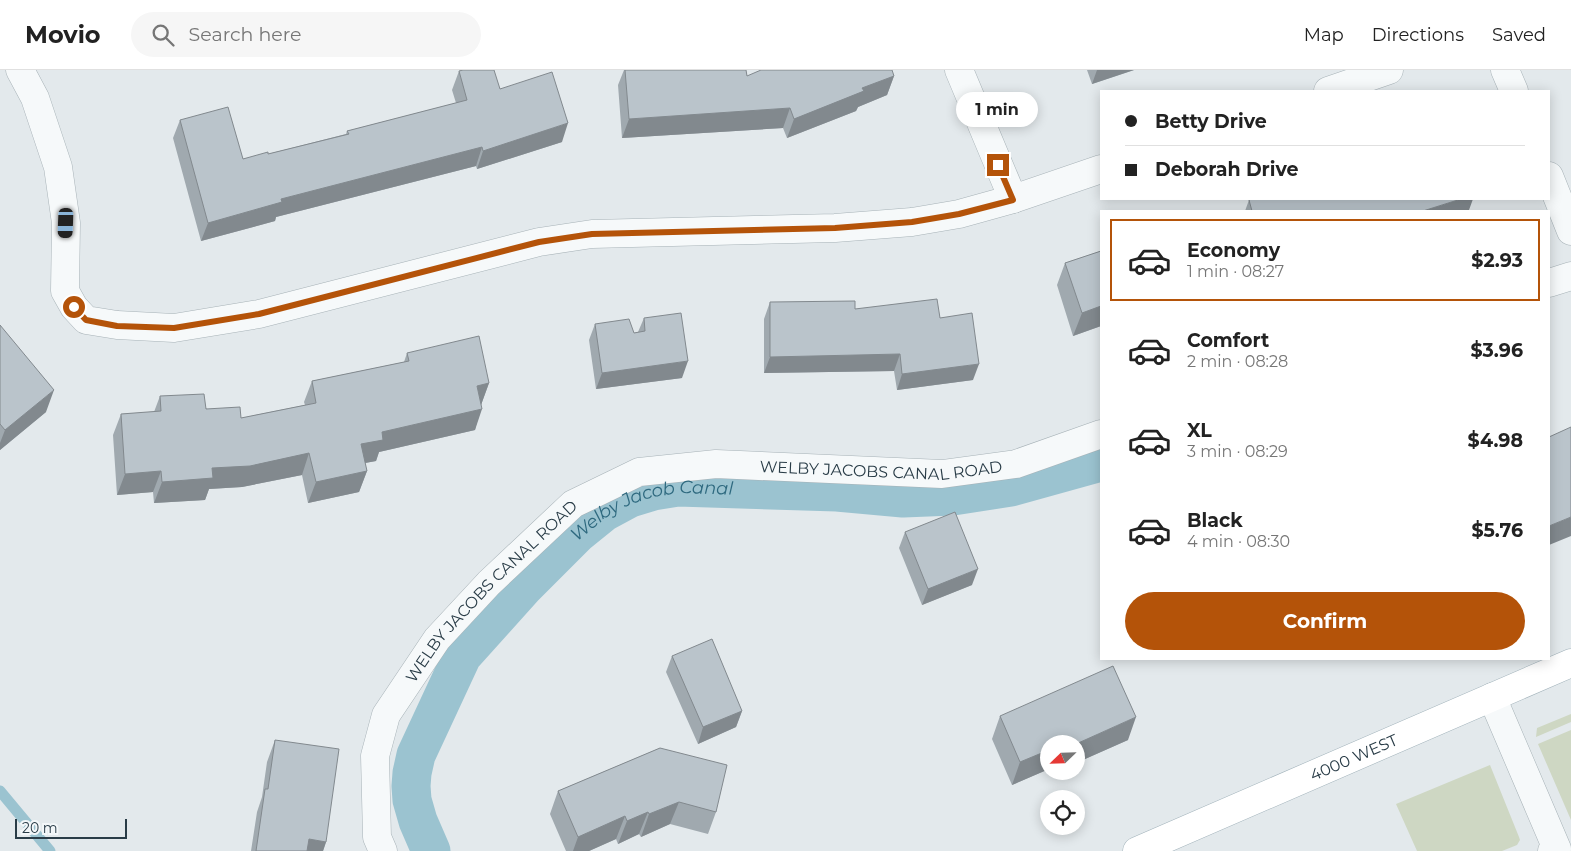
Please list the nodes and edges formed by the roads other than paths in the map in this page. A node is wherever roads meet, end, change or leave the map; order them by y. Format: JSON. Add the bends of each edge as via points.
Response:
{"nodes":[{"id":1,"x":20,"y":70,"type":"edge"},
{"id":2,"x":959,"y":70,"type":"edge"},
{"id":3,"x":1389,"y":70,"type":"edge"},
{"id":4,"x":1505,"y":70,"type":"edge"},
{"id":5,"x":1331,"y":90,"type":"edge"},
{"id":6,"x":1514,"y":90,"type":"edge"},
{"id":7,"x":1100,"y":169,"type":"edge"},
{"id":8,"x":1550,"y":178,"type":"edge"},
{"id":9,"x":1013,"y":200,"type":"junction"},
{"id":10,"x":1571,"y":231,"type":"edge"},
{"id":11,"x":1571,"y":276,"type":"edge"},
{"id":12,"x":1550,"y":283,"type":"edge"},
{"id":13,"x":1100,"y":434,"type":"edge"},
{"id":14,"x":1571,"y":663,"type":"edge"},
{"id":15,"x":1492,"y":697,"type":"junction"},
{"id":16,"x":1150,"y":849,"type":"edge"},
{"id":17,"x":1554,"y":850,"type":"edge"},
{"id":18,"x":383,"y":851,"type":"edge"}],
"edges":[{"from":1,"to":9,"type":"street","via":[[35,98],[58,166],[66,223],[65,291],[86,320],[117,326],[174,328],[259,314],[539,242],[592,234],[835,228],[912,222]]},
{"from":2,"to":9,"type":"street"},
{"from":3,"to":5,"type":"street"},
{"from":4,"to":6,"type":"street"},
{"from":7,"to":9,"type":"street"},
{"from":8,"to":10,"type":"street"},
{"from":11,"to":12,"type":"street"},
{"from":13,"to":18,"type":"street","name":"WELBY JACOBS CANAL ROAD","via":[[1016,464],[942,474],[716,464],[639,472],[574,504],[489,583],[437,639],[386,715],[375,756],[377,836]]},
{"from":14,"to":15,"type":"main road","name":"4000 WEST"},
{"from":15,"to":16,"type":"main road","name":"4000 WEST"},
{"from":15,"to":17,"type":"street"}]}
